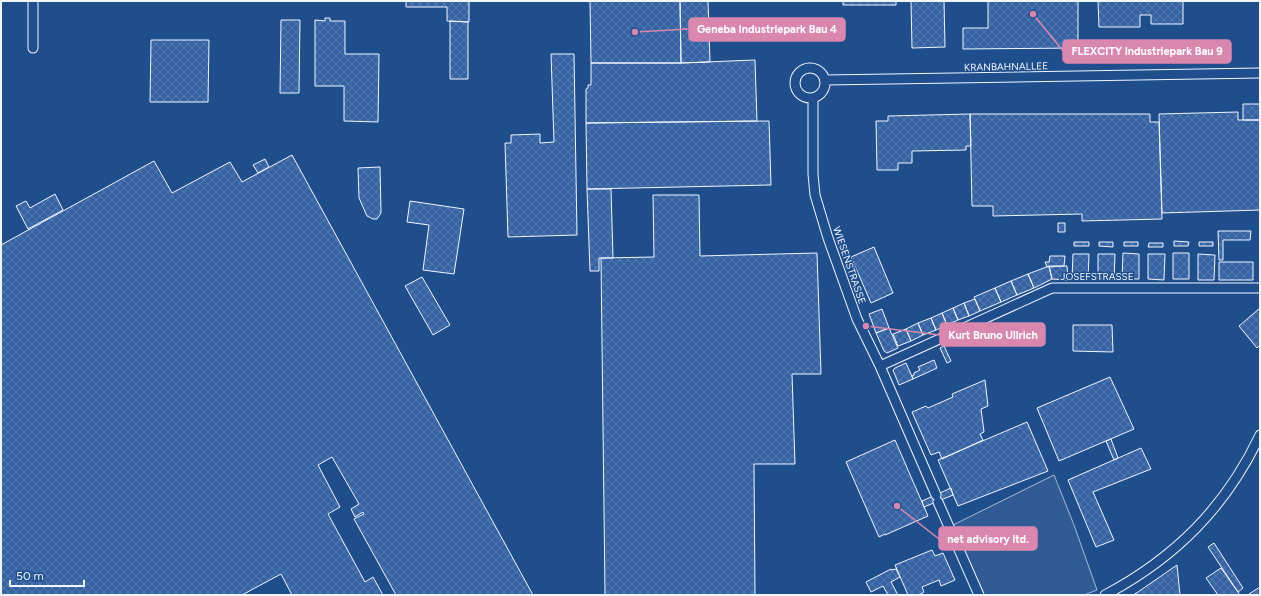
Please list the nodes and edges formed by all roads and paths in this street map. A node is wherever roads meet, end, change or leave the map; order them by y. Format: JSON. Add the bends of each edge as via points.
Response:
{"nodes":[{"id":1,"x":33,"y":1,"type":"edge"},
{"id":2,"x":33,"y":48,"type":"dead end"},
{"id":3,"x":1260,"y":73,"type":"edge"},
{"id":4,"x":825,"y":80,"type":"junction"},
{"id":5,"x":813,"y":98,"type":"junction"},
{"id":6,"x":1260,"y":288,"type":"edge"},
{"id":7,"x":880,"y":366,"type":"junction"},
{"id":8,"x":1260,"y":435,"type":"edge"},
{"id":9,"x":979,"y":595,"type":"edge"},
{"id":10,"x":1105,"y":595,"type":"edge"}],
"edges":[{"from":1,"to":2,"type":"street"},
{"from":3,"to":4,"type":"street","name":"KRANBAHNALLEE"},
{"from":4,"to":5,"type":"street","via":[[825,87],[821,93]]},
{"from":4,"to":5,"type":"street","via":[[823,74],[815,68],[805,68],[797,75],[797,90],[804,97]]},
{"from":5,"to":7,"type":"street","name":"WIESENSTRASSE","via":[[815,195],[857,319]]},
{"from":6,"to":7,"type":"street","name":"JOSEFSTRASSE","via":[[1052,288]]},
{"from":7,"to":9,"type":"street","name":"WIESENSTRASSE"},
{"from":8,"to":10,"type":"street","via":[[1234,482],[1199,526],[1149,569]]}]}
